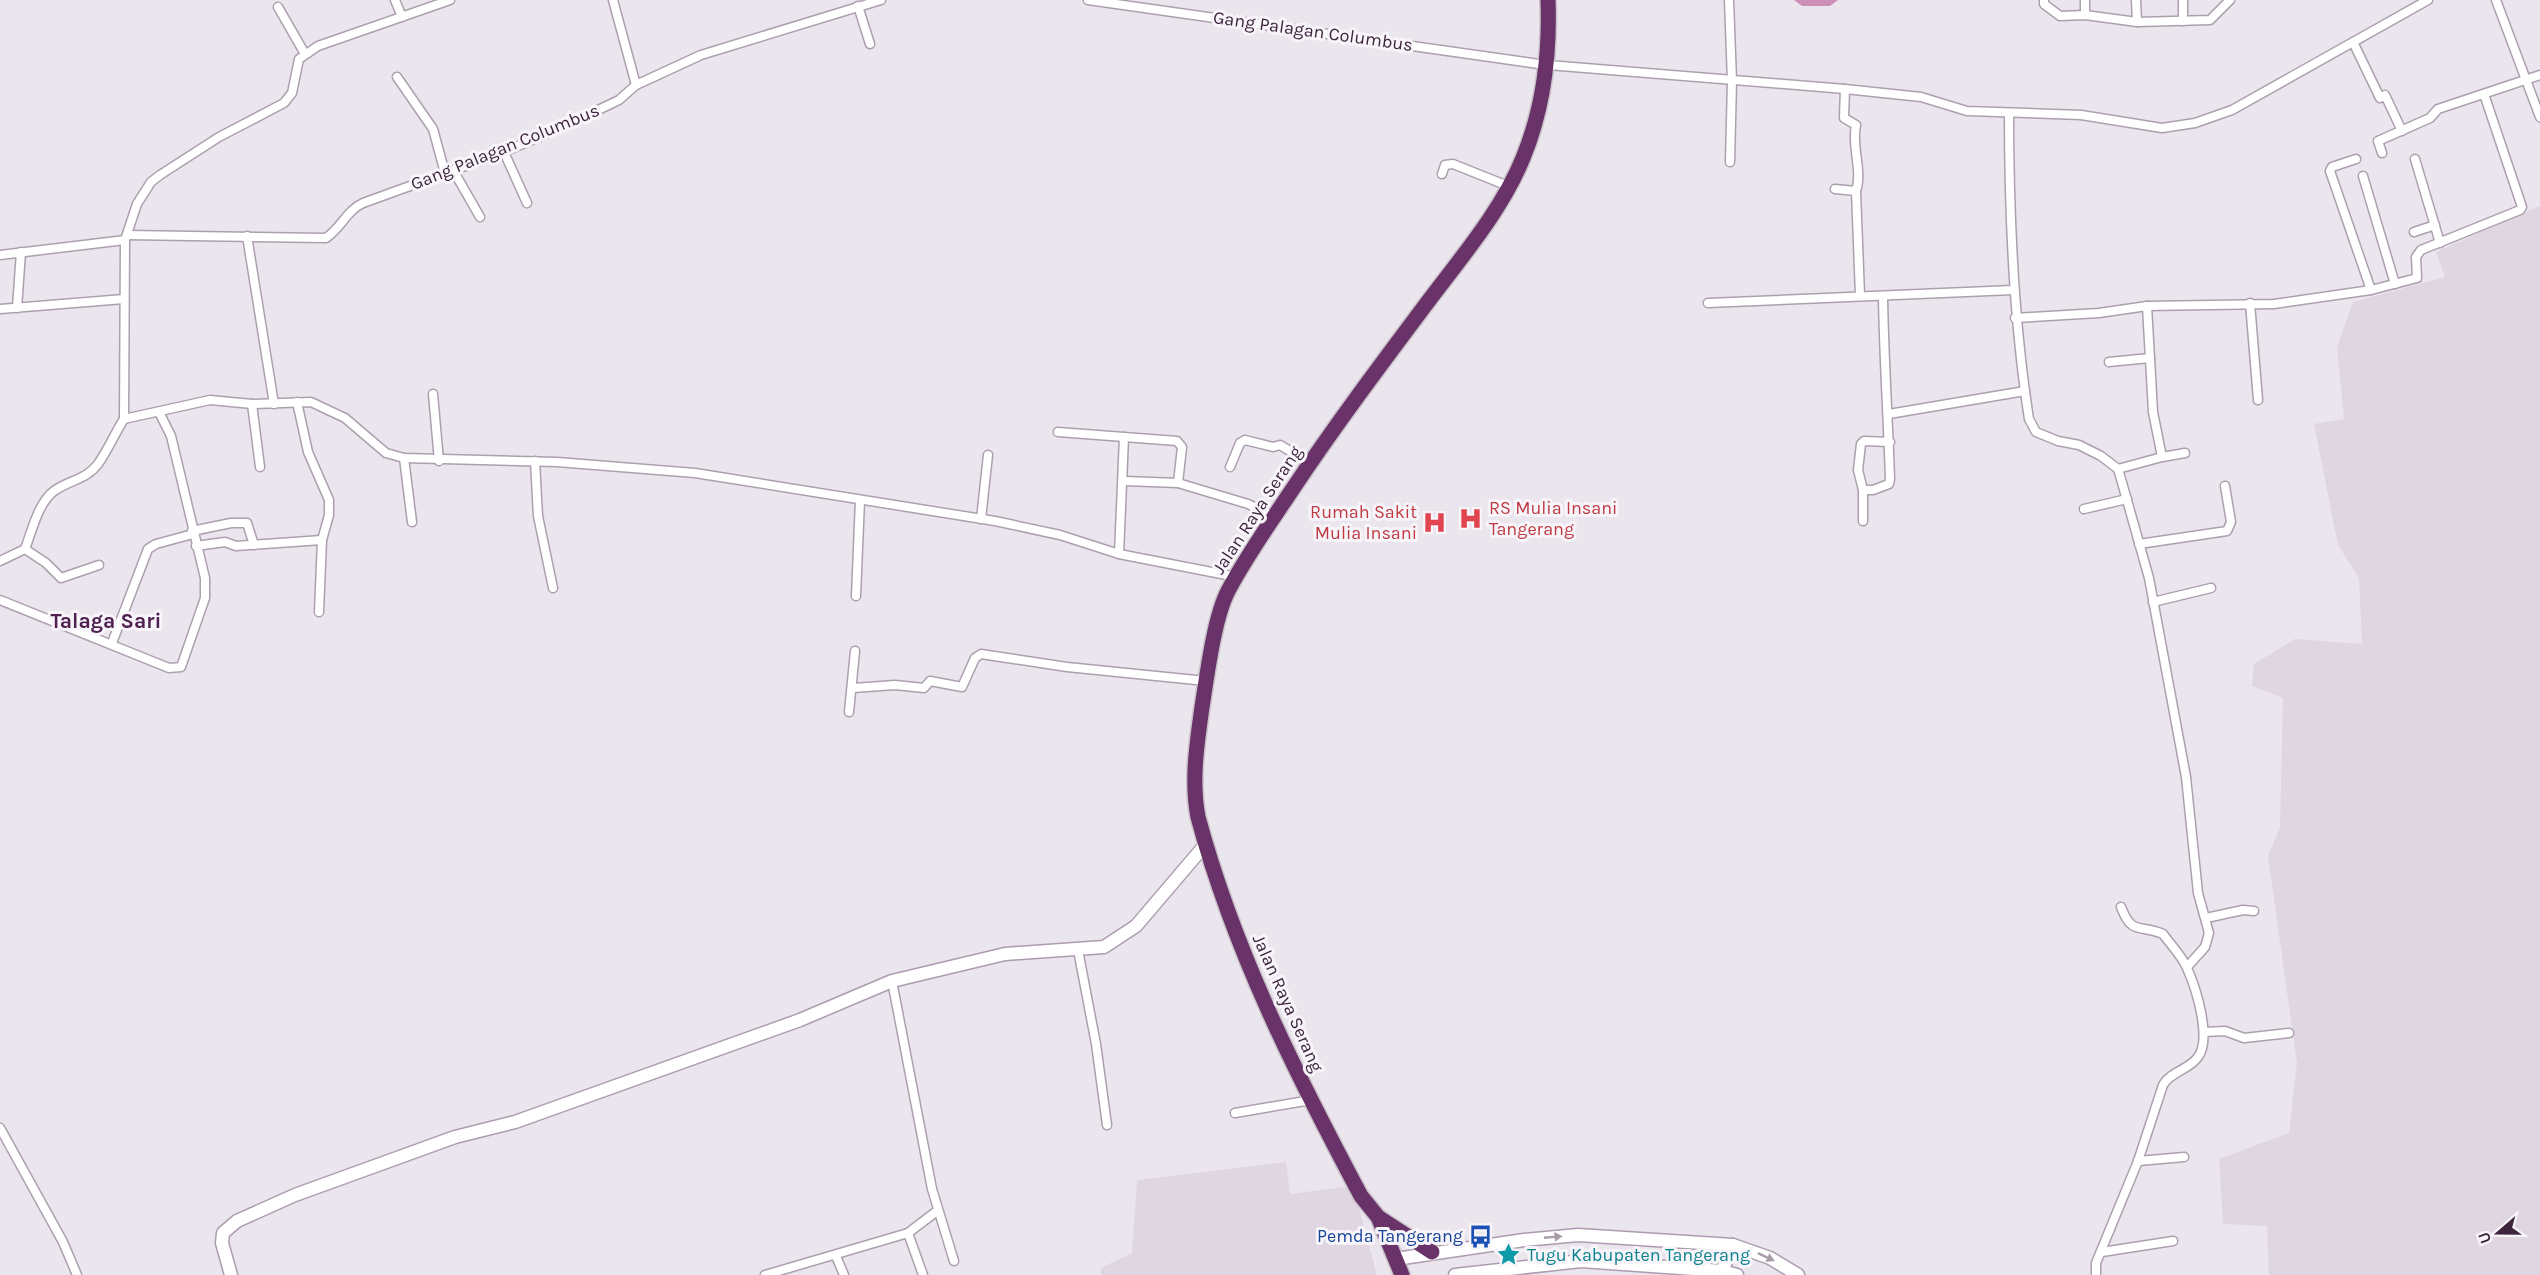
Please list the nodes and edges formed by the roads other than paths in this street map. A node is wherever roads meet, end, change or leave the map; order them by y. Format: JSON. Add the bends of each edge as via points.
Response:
{"nodes":[{"id":1,"x":395,"y":0,"type":"edge"},
{"id":2,"x":450,"y":0,"type":"edge"},
{"id":3,"x":613,"y":0,"type":"edge"},
{"id":4,"x":881,"y":0,"type":"edge"},
{"id":5,"x":1088,"y":0,"type":"edge"},
{"id":6,"x":1542,"y":0,"type":"edge"},
{"id":7,"x":1548,"y":0,"type":"edge"},
{"id":8,"x":1729,"y":0,"type":"edge"},
{"id":9,"x":2044,"y":0,"type":"edge"},
{"id":10,"x":2085,"y":0,"type":"edge"},
{"id":11,"x":2136,"y":0,"type":"edge"},
{"id":12,"x":2183,"y":0,"type":"edge"},
{"id":13,"x":2230,"y":0,"type":"edge"},
{"id":14,"x":2428,"y":0,"type":"edge"},
{"id":15,"x":2496,"y":0,"type":"edge"},
{"id":16,"x":858,"y":6,"type":"junction"},
{"id":17,"x":278,"y":7,"type":"dead end"},
{"id":18,"x":2085,"y":15,"type":"junction"},
{"id":19,"x":402,"y":17,"type":"junction"},
{"id":20,"x":2183,"y":21,"type":"junction"},
{"id":21,"x":2137,"y":22,"type":"junction"},
{"id":22,"x":2353,"y":42,"type":"junction"},
{"id":23,"x":870,"y":44,"type":"dead end"},
{"id":24,"x":305,"y":54,"type":"junction"},
{"id":25,"x":1544,"y":65,"type":"junction"},
{"id":26,"x":2540,"y":75,"type":"edge"},
{"id":27,"x":397,"y":77,"type":"dead end"},
{"id":28,"x":2527,"y":80,"type":"junction"},
{"id":29,"x":1732,"y":81,"type":"junction"},
{"id":30,"x":636,"y":85,"type":"junction"},
{"id":31,"x":1845,"y":89,"type":"junction"},
{"id":32,"x":2484,"y":94,"type":"junction"},
{"id":33,"x":2009,"y":113,"type":"junction"},
{"id":34,"x":2540,"y":117,"type":"edge"},
{"id":35,"x":2402,"y":131,"type":"junction"},
{"id":36,"x":504,"y":152,"type":"junction"},
{"id":37,"x":2382,"y":153,"type":"dead end"},
{"id":38,"x":2356,"y":159,"type":"dead end"},
{"id":39,"x":2415,"y":159,"type":"dead end"},
{"id":40,"x":1730,"y":162,"type":"dead end"},
{"id":41,"x":449,"y":171,"type":"junction"},
{"id":42,"x":1442,"y":174,"type":"dead end"},
{"id":43,"x":2363,"y":176,"type":"dead end"},
{"id":44,"x":1508,"y":186,"type":"junction"},
{"id":45,"x":1835,"y":189,"type":"dead end"},
{"id":46,"x":1856,"y":191,"type":"junction"},
{"id":47,"x":527,"y":203,"type":"dead end"},
{"id":48,"x":480,"y":217,"type":"dead end"},
{"id":49,"x":2435,"y":225,"type":"junction"},
{"id":50,"x":2414,"y":232,"type":"dead end"},
{"id":51,"x":247,"y":236,"type":"junction"},
{"id":52,"x":126,"y":238,"type":"junction"},
{"id":53,"x":2440,"y":243,"type":"junction"},
{"id":54,"x":21,"y":252,"type":"junction"},
{"id":55,"x":0,"y":255,"type":"edge"},
{"id":56,"x":2395,"y":284,"type":"junction"},
{"id":57,"x":2013,"y":290,"type":"junction"},
{"id":58,"x":2371,"y":290,"type":"junction"},
{"id":59,"x":1860,"y":295,"type":"junction"},
{"id":60,"x":1883,"y":298,"type":"junction"},
{"id":61,"x":124,"y":299,"type":"junction"},
{"id":62,"x":1708,"y":303,"type":"dead end"},
{"id":63,"x":2250,"y":303,"type":"junction"},
{"id":64,"x":2147,"y":306,"type":"junction"},
{"id":65,"x":17,"y":308,"type":"junction"},
{"id":66,"x":0,"y":309,"type":"edge"},
{"id":67,"x":2015,"y":318,"type":"junction"},
{"id":68,"x":2150,"y":358,"type":"junction"},
{"id":69,"x":2109,"y":362,"type":"dead end"},
{"id":70,"x":2025,"y":391,"type":"junction"},
{"id":71,"x":433,"y":394,"type":"dead end"},
{"id":72,"x":2258,"y":400,"type":"dead end"},
{"id":73,"x":297,"y":402,"type":"junction"},
{"id":74,"x":252,"y":404,"type":"junction"},
{"id":75,"x":274,"y":404,"type":"junction"},
{"id":76,"x":159,"y":412,"type":"junction"},
{"id":77,"x":1889,"y":414,"type":"junction"},
{"id":78,"x":124,"y":419,"type":"junction"},
{"id":79,"x":1058,"y":432,"type":"dead end"},
{"id":80,"x":1124,"y":437,"type":"junction"},
{"id":81,"x":1890,"y":442,"type":"junction"},
{"id":82,"x":2185,"y":453,"type":"dead end"},
{"id":83,"x":988,"y":455,"type":"dead end"},
{"id":84,"x":2162,"y":457,"type":"junction"},
{"id":85,"x":404,"y":459,"type":"junction"},
{"id":86,"x":439,"y":461,"type":"junction"},
{"id":87,"x":535,"y":461,"type":"junction"},
{"id":88,"x":1310,"y":463,"type":"junction"},
{"id":89,"x":260,"y":467,"type":"dead end"},
{"id":90,"x":1230,"y":467,"type":"dead end"},
{"id":91,"x":2118,"y":469,"type":"junction"},
{"id":92,"x":1124,"y":481,"type":"junction"},
{"id":93,"x":1178,"y":483,"type":"junction"},
{"id":94,"x":2225,"y":486,"type":"dead end"},
{"id":95,"x":1863,"y":490,"type":"junction"},
{"id":96,"x":2127,"y":499,"type":"junction"},
{"id":97,"x":860,"y":500,"type":"junction"},
{"id":98,"x":2084,"y":509,"type":"dead end"},
{"id":99,"x":1273,"y":516,"type":"junction"},
{"id":100,"x":981,"y":519,"type":"junction"},
{"id":101,"x":1863,"y":521,"type":"dead end"},
{"id":102,"x":412,"y":522,"type":"dead end"},
{"id":103,"x":193,"y":532,"type":"junction"},
{"id":104,"x":322,"y":540,"type":"junction"},
{"id":105,"x":2139,"y":544,"type":"junction"},
{"id":106,"x":254,"y":545,"type":"junction"},
{"id":107,"x":196,"y":546,"type":"junction"},
{"id":108,"x":25,"y":549,"type":"junction"},
{"id":109,"x":1119,"y":554,"type":"junction"},
{"id":110,"x":0,"y":561,"type":"edge"},
{"id":111,"x":99,"y":565,"type":"dead end"},
{"id":112,"x":1237,"y":577,"type":"junction"},
{"id":113,"x":553,"y":588,"type":"dead end"},
{"id":114,"x":2211,"y":588,"type":"dead end"},
{"id":115,"x":856,"y":596,"type":"dead end"},
{"id":116,"x":0,"y":600,"type":"edge"},
{"id":117,"x":2153,"y":602,"type":"junction"},
{"id":118,"x":320,"y":612,"type":"dead end"},
{"id":119,"x":112,"y":643,"type":"junction"},
{"id":120,"x":855,"y":651,"type":"dead end"},
{"id":121,"x":1206,"y":681,"type":"junction"},
{"id":122,"x":853,"y":688,"type":"junction"},
{"id":123,"x":849,"y":712,"type":"dead end"},
{"id":124,"x":1205,"y":845,"type":"junction"},
{"id":125,"x":2121,"y":907,"type":"dead end"},
{"id":126,"x":2254,"y":911,"type":"dead end"},
{"id":127,"x":2206,"y":918,"type":"junction"},
{"id":128,"x":1078,"y":950,"type":"junction"},
{"id":129,"x":2187,"y":967,"type":"junction"},
{"id":130,"x":892,"y":981,"type":"junction"},
{"id":131,"x":2204,"y":1032,"type":"junction"},
{"id":132,"x":2289,"y":1034,"type":"dead end"},
{"id":133,"x":1311,"y":1100,"type":"junction"},
{"id":134,"x":1235,"y":1113,"type":"dead end"},
{"id":135,"x":1107,"y":1125,"type":"dead end"},
{"id":136,"x":0,"y":1128,"type":"edge"},
{"id":137,"x":2184,"y":1157,"type":"dead end"},
{"id":138,"x":2138,"y":1161,"type":"junction"},
{"id":139,"x":937,"y":1211,"type":"junction"},
{"id":140,"x":1378,"y":1217,"type":"junction"},
{"id":141,"x":908,"y":1233,"type":"junction"},
{"id":142,"x":2173,"y":1241,"type":"dead end"},
{"id":143,"x":1733,"y":1245,"type":"junction"},
{"id":144,"x":1432,"y":1252,"type":"junction"},
{"id":145,"x":2103,"y":1252,"type":"junction"},
{"id":146,"x":836,"y":1256,"type":"junction"},
{"id":147,"x":1396,"y":1259,"type":"junction"},
{"id":148,"x":954,"y":1262,"type":"dead end"},
{"id":149,"x":1722,"y":1271,"type":"junction"},
{"id":150,"x":77,"y":1275,"type":"edge"},
{"id":151,"x":231,"y":1275,"type":"edge"},
{"id":152,"x":765,"y":1275,"type":"edge"},
{"id":153,"x":844,"y":1275,"type":"edge"},
{"id":154,"x":923,"y":1275,"type":"edge"},
{"id":155,"x":1402,"y":1275,"type":"edge"},
{"id":156,"x":1455,"y":1275,"type":"edge"},
{"id":157,"x":1737,"y":1275,"type":"edge"},
{"id":158,"x":1798,"y":1275,"type":"edge"},
{"id":159,"x":2096,"y":1275,"type":"edge"}],
"edges":[{"from":1,"to":19,"type":"street"},
{"from":2,"to":19,"type":"street"},
{"from":3,"to":30,"type":"street"},
{"from":4,"to":16,"type":"street","name":"Gang Palagan Columbus"},
{"from":5,"to":25,"type":"street","name":"Gang Palagan Columbus"},
{"from":6,"to":25,"type":"highway"},
{"from":7,"to":25,"type":"highway"},
{"from":8,"to":29,"type":"street"},
{"from":9,"to":18,"type":"street","via":[[2060,16]]},
{"from":10,"to":18,"type":"street"},
{"from":11,"to":21,"type":"street"},
{"from":12,"to":20,"type":"street"},
{"from":13,"to":20,"type":"street","via":[[2210,20]]},
{"from":14,"to":22,"type":"street","name":"Gang Palagan Columbus"},
{"from":15,"to":28,"type":"street"},
{"from":16,"to":23,"type":"street"},
{"from":16,"to":30,"type":"street","name":"Gang Palagan Columbus","via":[[701,55]]},
{"from":17,"to":24,"type":"street"},
{"from":18,"to":21,"type":"street"},
{"from":19,"to":24,"type":"street","via":[[327,42]]},
{"from":20,"to":21,"type":"street"},
{"from":22,"to":33,"type":"street","name":"Gang Palagan Columbus","via":[[2232,110],[2195,123],[2162,128],[2081,115]]},
{"from":22,"to":35,"type":"street","via":[[2379,98],[2385,95]]},
{"from":24,"to":52,"type":"street","via":[[296,68],[292,93],[284,103],[193,152],[151,182],[137,204]]},
{"from":25,"to":29,"type":"street","name":"Gang Palagan Columbus"},
{"from":25,"to":44,"type":"highway","name":"Jalan Raya Serang","via":[[1523,159]]},
{"from":26,"to":28,"type":"street"},
{"from":27,"to":41,"type":"street","via":[[433,129]]},
{"from":28,"to":32,"type":"street"},
{"from":28,"to":34,"type":"street"},
{"from":29,"to":31,"type":"street","name":"Gang Palagan Columbus"},
{"from":29,"to":40,"type":"street"},
{"from":30,"to":36,"type":"street","name":"Gang Palagan Columbus","via":[[619,100]]},
{"from":31,"to":33,"type":"street","name":"Gang Palagan Columbus","via":[[1922,97],[1967,111]]},
{"from":31,"to":46,"type":"street","via":[[1844,118],[1856,124]]},
{"from":32,"to":35,"type":"street","via":[[2438,109],[2430,118]]},
{"from":32,"to":53,"type":"street","via":[[2522,207]]},
{"from":33,"to":57,"type":"street"},
{"from":35,"to":37,"type":"street","via":[[2378,141]]},
{"from":36,"to":41,"type":"street","name":"Gang Palagan Columbus"},
{"from":36,"to":47,"type":"street"},
{"from":38,"to":58,"type":"street","via":[[2330,171]]},
{"from":39,"to":49,"type":"street"},
{"from":41,"to":48,"type":"street"},
{"from":41,"to":51,"type":"street","name":"Gang Palagan Columbus","via":[[351,209],[326,238]]},
{"from":42,"to":44,"type":"street","via":[[1450,163]]},
{"from":43,"to":56,"type":"street"},
{"from":44,"to":88,"type":"highway","name":"Jalan Raya Serang"},
{"from":45,"to":46,"type":"street"},
{"from":46,"to":59,"type":"street"},
{"from":49,"to":50,"type":"street"},
{"from":49,"to":53,"type":"street"},
{"from":51,"to":52,"type":"street","name":"Gang Palagan Columbus"},
{"from":51,"to":75,"type":"street"},
{"from":52,"to":54,"type":"street","name":"Gang Palagan Columbus"},
{"from":52,"to":61,"type":"street"},
{"from":53,"to":56,"type":"street","via":[[2417,254],[2417,278]]},
{"from":54,"to":55,"type":"street","name":"Gang Palagan Columbus"},
{"from":54,"to":65,"type":"street"},
{"from":56,"to":58,"type":"street"},
{"from":57,"to":60,"type":"street"},
{"from":57,"to":67,"type":"street"},
{"from":58,"to":63,"type":"street","via":[[2274,304]]},
{"from":59,"to":60,"type":"street"},
{"from":59,"to":62,"type":"street"},
{"from":60,"to":77,"type":"street"},
{"from":61,"to":65,"type":"street"},
{"from":61,"to":78,"type":"street"},
{"from":63,"to":64,"type":"street"},
{"from":63,"to":72,"type":"street"},
{"from":64,"to":67,"type":"street"},
{"from":64,"to":68,"type":"street"},
{"from":65,"to":66,"type":"street"},
{"from":67,"to":70,"type":"street"},
{"from":68,"to":69,"type":"street"},
{"from":68,"to":84,"type":"street","via":[[2152,411]]},
{"from":70,"to":77,"type":"street"},
{"from":70,"to":91,"type":"street","via":[[2029,419],[2036,432],[2079,446]]},
{"from":71,"to":86,"type":"street"},
{"from":73,"to":75,"type":"street"},
{"from":73,"to":85,"type":"street","via":[[325,407],[345,418],[386,453]]},
{"from":73,"to":104,"type":"street","via":[[308,452],[328,500]]},
{"from":74,"to":75,"type":"street"},
{"from":74,"to":76,"type":"street","via":[[210,400]]},
{"from":74,"to":89,"type":"street"},
{"from":76,"to":78,"type":"street"},
{"from":76,"to":103,"type":"street","via":[[180,466]]},
{"from":77,"to":81,"type":"street"},
{"from":78,"to":108,"type":"street","via":[[98,464],[78,481],[55,490],[47,498]]},
{"from":79,"to":80,"type":"street"},
{"from":80,"to":92,"type":"street"},
{"from":80,"to":93,"type":"street","via":[[1178,441],[1182,447]]},
{"from":81,"to":95,"type":"street","via":[[1889,484]]},
{"from":81,"to":95,"type":"street","via":[[1861,444],[1858,470]]},
{"from":82,"to":84,"type":"street"},
{"from":83,"to":100,"type":"street"},
{"from":84,"to":91,"type":"street"},
{"from":85,"to":86,"type":"street"},
{"from":85,"to":102,"type":"street"},
{"from":86,"to":87,"type":"street"},
{"from":87,"to":97,"type":"street","via":[[695,473]]},
{"from":87,"to":113,"type":"street","via":[[538,516]]},
{"from":88,"to":90,"type":"street","via":[[1280,445],[1245,440]]},
{"from":88,"to":99,"type":"highway","name":"Jalan Raya Serang"},
{"from":91,"to":96,"type":"street"},
{"from":92,"to":93,"type":"street"},
{"from":92,"to":109,"type":"street"},
{"from":93,"to":99,"type":"street","via":[[1248,504]]},
{"from":94,"to":105,"type":"street","via":[[2231,522],[2226,531]]},
{"from":95,"to":101,"type":"street"},
{"from":96,"to":98,"type":"street"},
{"from":96,"to":105,"type":"street"},
{"from":97,"to":100,"type":"street"},
{"from":97,"to":115,"type":"street"},
{"from":99,"to":112,"type":"highway","name":"Jalan Raya Serang"},
{"from":100,"to":109,"type":"street"},
{"from":103,"to":106,"type":"street","via":[[231,522],[247,523]]},
{"from":103,"to":107,"type":"street"},
{"from":103,"to":119,"type":"street","via":[[147,549]]},
{"from":104,"to":106,"type":"street"},
{"from":104,"to":118,"type":"street"},
{"from":105,"to":117,"type":"street"},
{"from":106,"to":107,"type":"street","via":[[225,542]]},
{"from":107,"to":119,"type":"street","via":[[205,578],[205,598],[181,666],[169,668]]},
{"from":108,"to":110,"type":"street"},
{"from":108,"to":111,"type":"street","via":[[62,578]]},
{"from":109,"to":112,"type":"street"},
{"from":112,"to":121,"type":"highway","name":"Jalan Raya Serang","via":[[1227,592]]},
{"from":114,"to":117,"type":"street"},
{"from":116,"to":119,"type":"street"},
{"from":117,"to":127,"type":"street","via":[[2186,777],[2198,894]]},
{"from":120,"to":122,"type":"street"},
{"from":121,"to":122,"type":"street","via":[[981,654],[975,658],[962,687],[930,681],[923,688]]},
{"from":121,"to":124,"type":"highway","name":"Jalan Raya Serang","via":[[1193,795]]},
{"from":122,"to":123,"type":"street"},
{"from":124,"to":128,"type":"street","via":[[1136,926],[1104,947]]},
{"from":124,"to":133,"type":"highway","name":"Jalan Raya Serang","via":[[1270,1018]]},
{"from":125,"to":129,"type":"street","via":[[2132,927],[2163,934]]},
{"from":126,"to":127,"type":"street"},
{"from":127,"to":129,"type":"street","via":[[2208,940]]},
{"from":128,"to":130,"type":"street","via":[[1005,954]]},
{"from":128,"to":135,"type":"street"},
{"from":129,"to":131,"type":"street"},
{"from":130,"to":139,"type":"street"},
{"from":130,"to":151,"type":"street","via":[[800,1020],[515,1122],[455,1137],[295,1195],[237,1221],[223,1233]]},
{"from":131,"to":132,"type":"street","via":[[2225,1031],[2244,1038]]},
{"from":131,"to":138,"type":"street","via":[[2204,1047],[2198,1057],[2170,1075],[2163,1085]]},
{"from":133,"to":134,"type":"street"},
{"from":133,"to":140,"type":"highway","name":"Jalan Raya Serang","via":[[1361,1196]]},
{"from":136,"to":150,"type":"street"},
{"from":137,"to":138,"type":"street"},
{"from":138,"to":145,"type":"street"},
{"from":139,"to":141,"type":"street"},
{"from":139,"to":148,"type":"street"},
{"from":140,"to":144,"type":"highway"},
{"from":140,"to":147,"type":"highway","name":"Jalan Raya Serang"},
{"from":141,"to":146,"type":"street"},
{"from":141,"to":154,"type":"street"},
{"from":142,"to":145,"type":"street"},
{"from":144,"to":143,"type":"street","one_way":true,"via":[[1578,1235]]},
{"from":143,"to":149,"type":"street"},
{"from":143,"to":158,"type":"street","one_way":true,"via":[[1770,1258]]},
{"from":144,"to":147,"type":"street"},
{"from":145,"to":159,"type":"street","via":[[2096,1263]]},
{"from":146,"to":152,"type":"street"},
{"from":146,"to":153,"type":"street"},
{"from":147,"to":155,"type":"highway","name":"Jalan Raya Serang"},
{"from":149,"to":156,"type":"street","via":[[1581,1262]]},
{"from":149,"to":157,"type":"street"}]}
